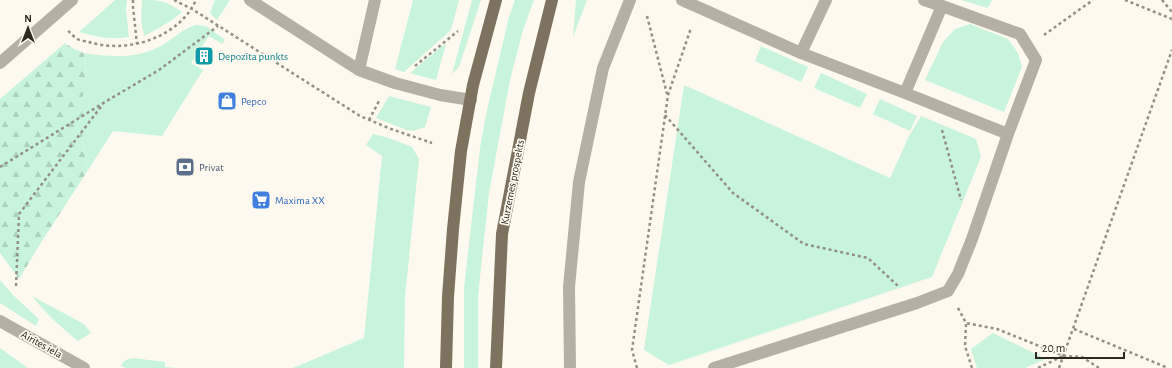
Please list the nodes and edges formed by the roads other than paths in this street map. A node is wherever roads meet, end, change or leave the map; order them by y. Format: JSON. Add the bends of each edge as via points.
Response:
{"nodes":[{"id":1,"x":72,"y":0,"type":"edge"},
{"id":2,"x":250,"y":0,"type":"edge"},
{"id":3,"x":375,"y":0,"type":"edge"},
{"id":4,"x":496,"y":0,"type":"edge"},
{"id":5,"x":552,"y":0,"type":"edge"},
{"id":6,"x":630,"y":0,"type":"edge"},
{"id":7,"x":682,"y":0,"type":"edge"},
{"id":8,"x":826,"y":0,"type":"edge"},
{"id":9,"x":924,"y":0,"type":"edge"},
{"id":10,"x":942,"y":6,"type":"junction"},
{"id":11,"x":801,"y":53,"type":"junction"},
{"id":12,"x":0,"y":63,"type":"edge"},
{"id":13,"x":359,"y":70,"type":"junction"},
{"id":14,"x":905,"y":93,"type":"junction"},
{"id":15,"x":471,"y":100,"type":"junction"},
{"id":16,"x":1008,"y":134,"type":"junction"},
{"id":17,"x":0,"y":321,"type":"edge"},
{"id":18,"x":84,"y":368,"type":"edge"},
{"id":19,"x":446,"y":368,"type":"edge"},
{"id":20,"x":496,"y":368,"type":"edge"},
{"id":21,"x":570,"y":368,"type":"edge"},
{"id":22,"x":714,"y":368,"type":"edge"}],
"edges":[{"from":1,"to":12,"type":"street"},
{"from":2,"to":13,"type":"street"},
{"from":3,"to":13,"type":"street"},
{"from":4,"to":15,"type":"main road"},
{"from":5,"to":20,"type":"main road","name":"Kurzemes prospekts","via":[[529,93],[502,234]]},
{"from":6,"to":21,"type":"street","via":[[603,68],[579,182],[569,287]]},
{"from":7,"to":11,"type":"street"},
{"from":8,"to":11,"type":"street"},
{"from":9,"to":10,"type":"street"},
{"from":10,"to":14,"type":"street"},
{"from":10,"to":16,"type":"street","via":[[1020,34],[1036,60]]},
{"from":11,"to":14,"type":"street"},
{"from":13,"to":15,"type":"street","via":[[395,83]]},
{"from":14,"to":16,"type":"street"},
{"from":15,"to":19,"type":"main road","via":[[461,151],[453,229]]},
{"from":16,"to":22,"type":"street","via":[[972,239],[948,291]]},
{"from":17,"to":18,"type":"street","name":"Airītes iela"}]}
